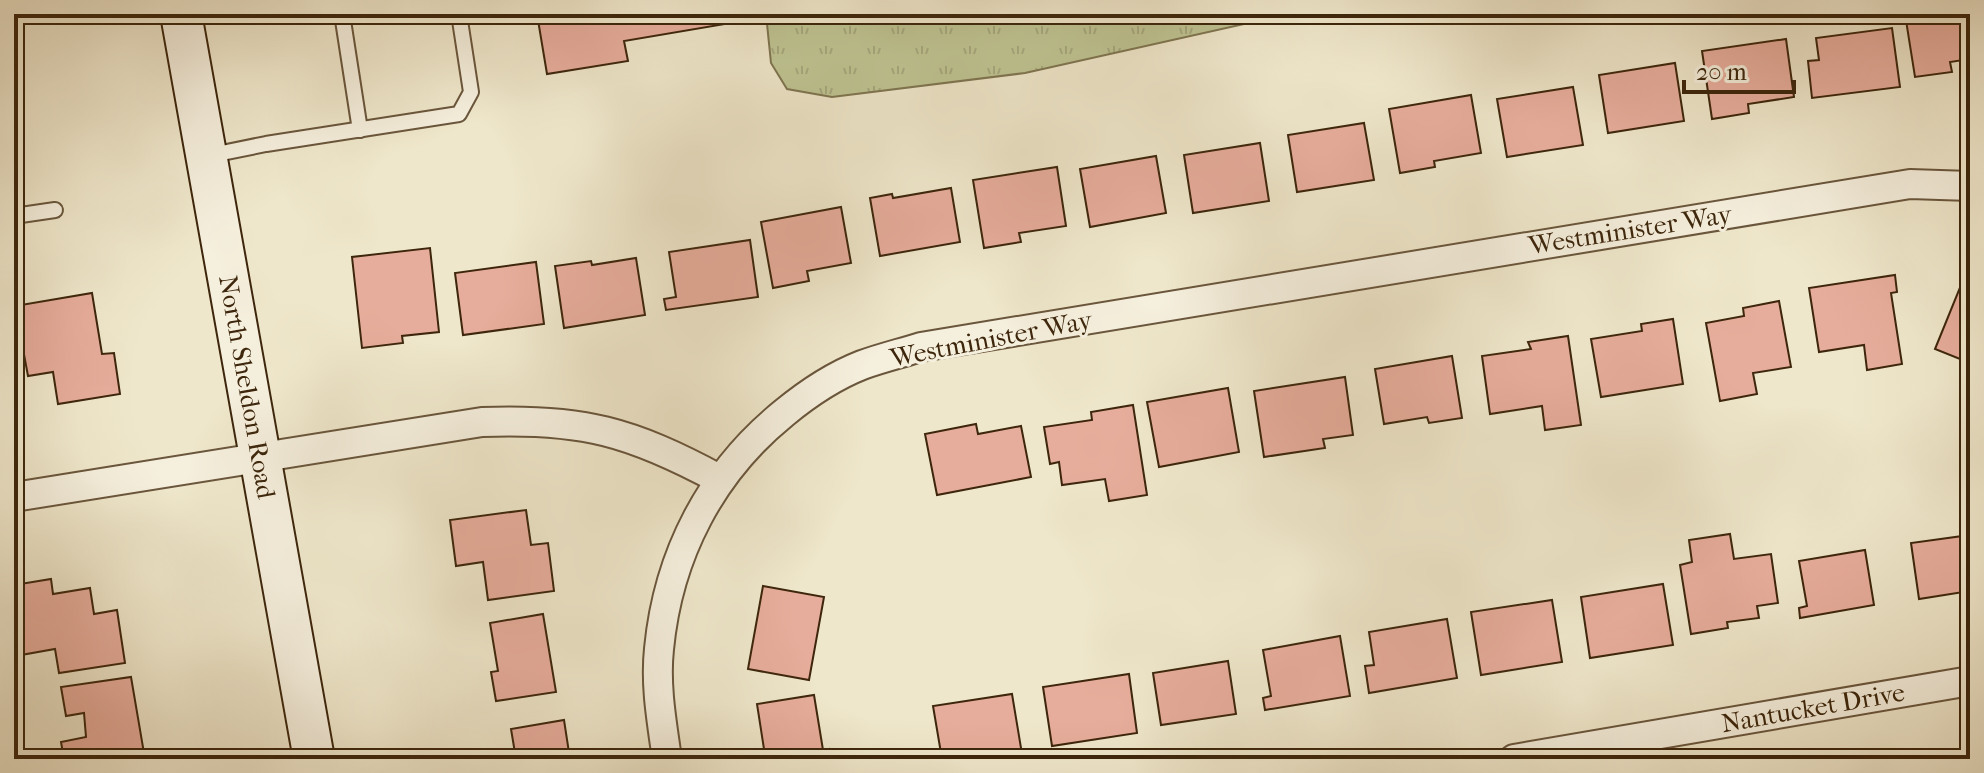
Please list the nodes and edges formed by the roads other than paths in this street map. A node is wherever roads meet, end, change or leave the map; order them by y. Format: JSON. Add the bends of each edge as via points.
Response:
{"nodes":[{"id":1,"x":181,"y":14,"type":"edge"},
{"id":2,"x":342,"y":14,"type":"edge"},
{"id":3,"x":459,"y":14,"type":"edge"},
{"id":4,"x":360,"y":130,"type":"junction"},
{"id":5,"x":206,"y":156,"type":"junction"},
{"id":6,"x":1970,"y":186,"type":"edge"},
{"id":7,"x":55,"y":210,"type":"dead end"},
{"id":8,"x":14,"y":216,"type":"edge"},
{"id":9,"x":260,"y":456,"type":"junction"},
{"id":10,"x":719,"y":479,"type":"junction"},
{"id":11,"x":14,"y":497,"type":"edge"},
{"id":12,"x":1970,"y":681,"type":"edge"},
{"id":13,"x":314,"y":759,"type":"edge"},
{"id":14,"x":667,"y":759,"type":"edge"},
{"id":15,"x":1514,"y":759,"type":"edge"}],
"edges":[{"from":1,"to":5,"type":"street","name":"North Sheldon Road"},
{"from":2,"to":4,"type":"lane"},
{"from":3,"to":4,"type":"lane","via":[[471,92],[459,114]]},
{"from":4,"to":5,"type":"lane"},
{"from":5,"to":9,"type":"street","name":"North Sheldon Road"},
{"from":6,"to":10,"type":"street","name":"Westminister Way","via":[[1910,184],[921,347],[860,366],[807,394],[757,434]]},
{"from":7,"to":8,"type":"lane"},
{"from":9,"to":10,"type":"street","via":[[482,422],[535,420],[626,436]]},
{"from":9,"to":11,"type":"street"},
{"from":9,"to":13,"type":"street","name":"North Sheldon Road"},
{"from":10,"to":14,"type":"street","name":"Westminister Way","via":[[693,522],[665,603],[658,652]]},
{"from":12,"to":15,"type":"street","name":"Nantucket Drive"}]}
